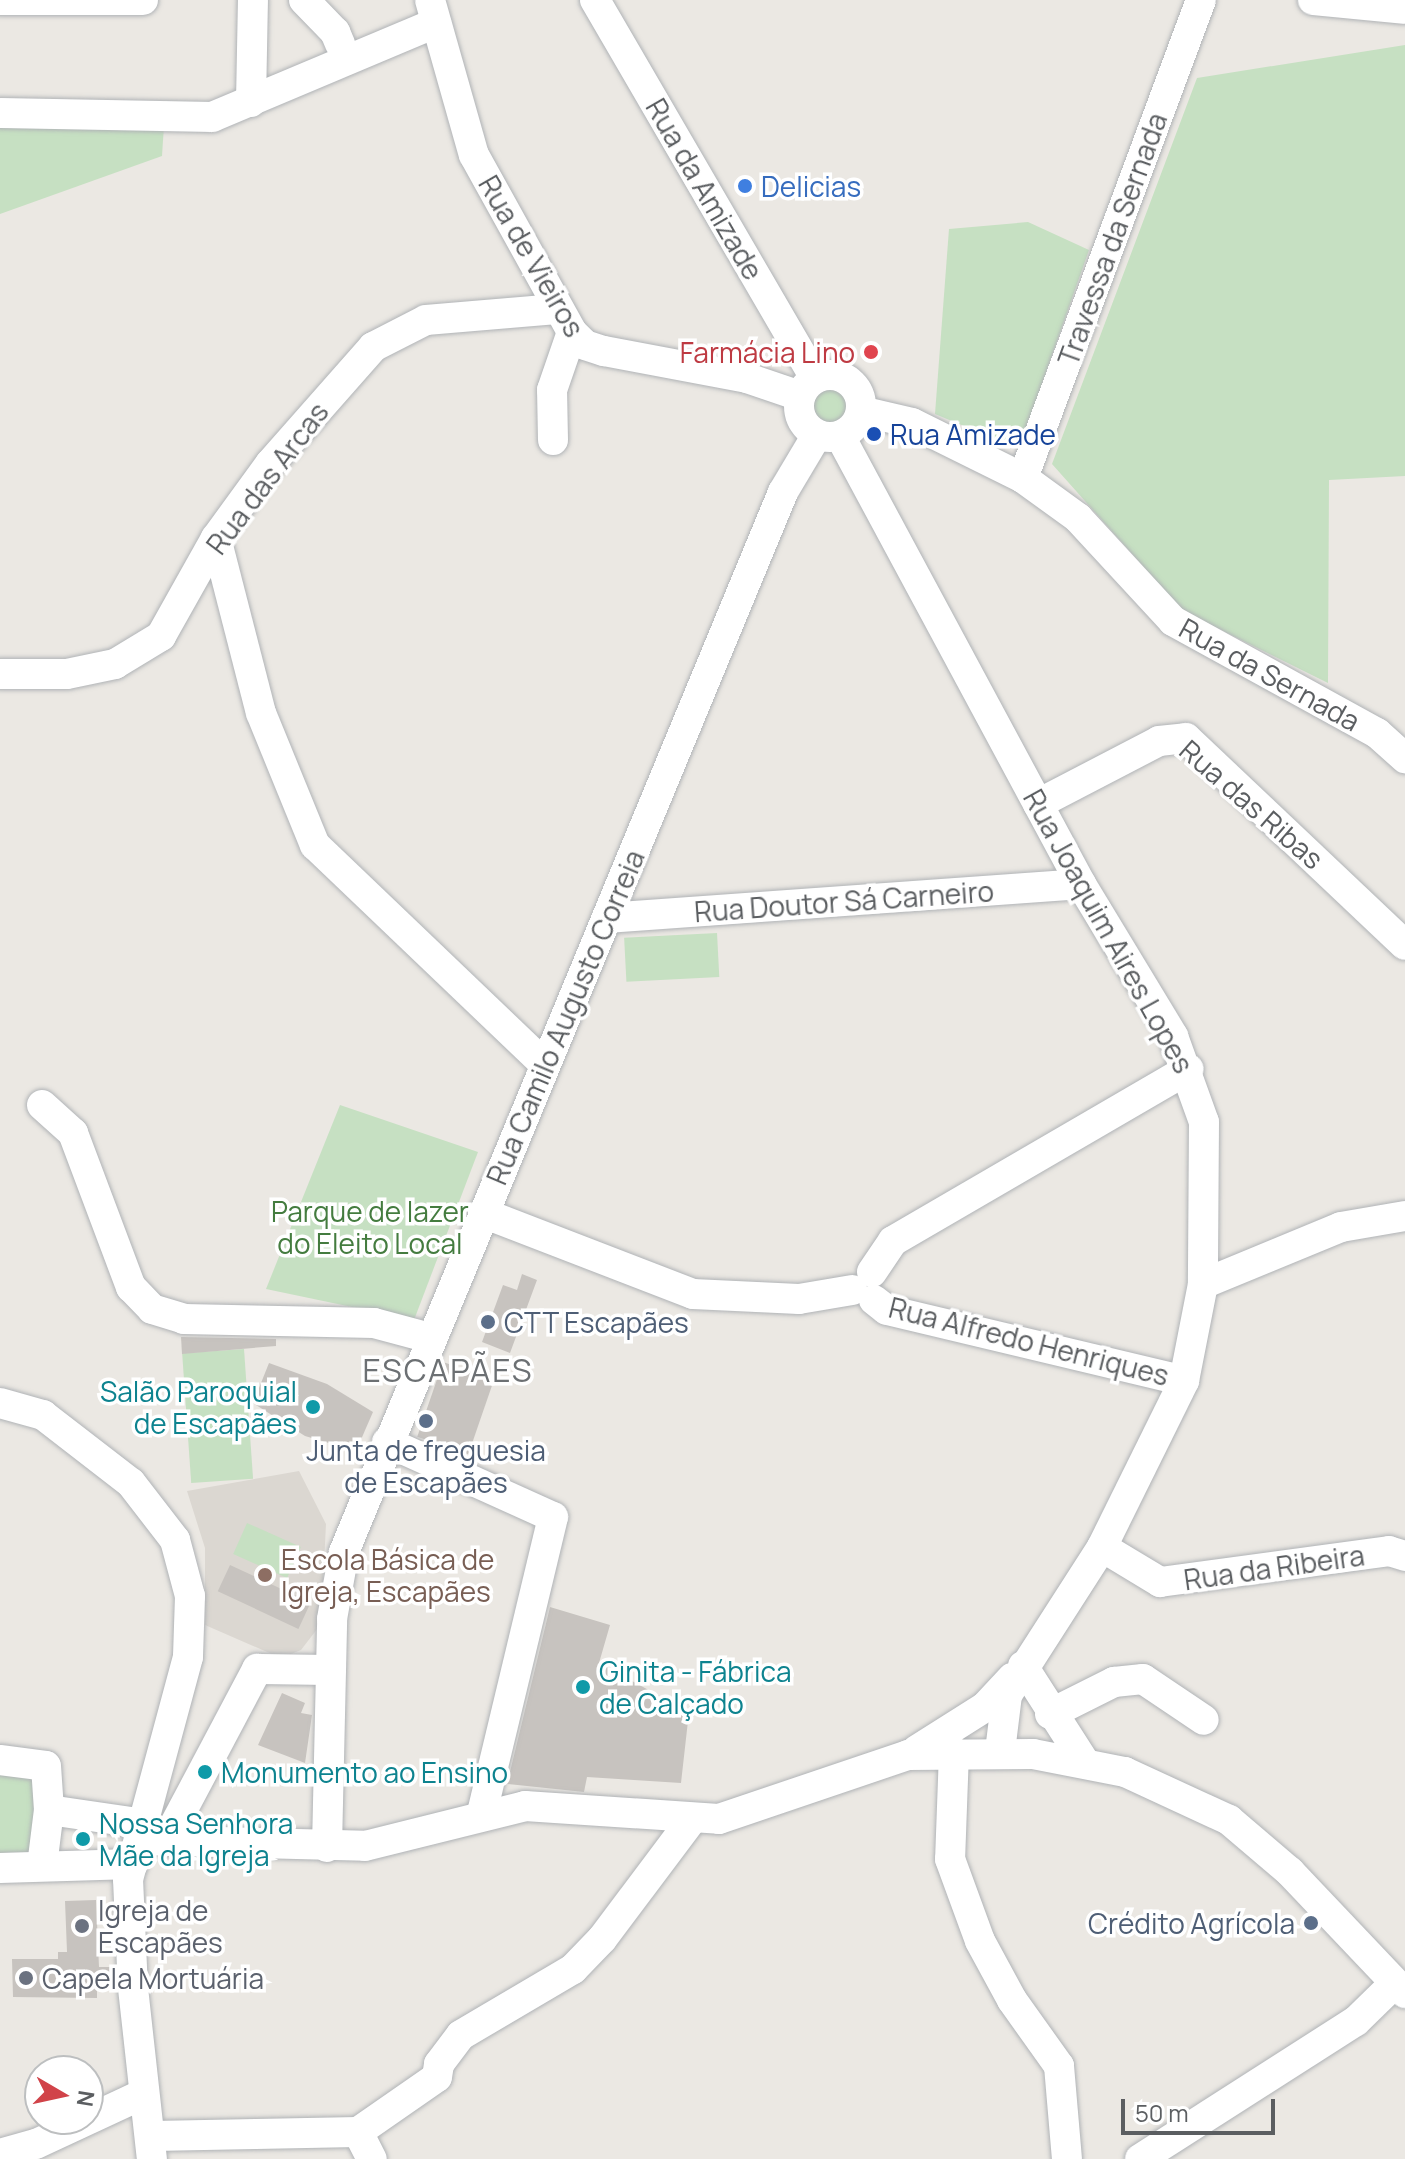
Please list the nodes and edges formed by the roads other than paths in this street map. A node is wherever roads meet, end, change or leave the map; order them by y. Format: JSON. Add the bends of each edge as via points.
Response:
{"nodes":[{"id":1,"x":0,"y":0,"type":"edge"},
{"id":2,"x":143,"y":0,"type":"edge"},
{"id":3,"x":253,"y":0,"type":"edge"},
{"id":4,"x":304,"y":0,"type":"edge"},
{"id":5,"x":595,"y":0,"type":"edge"},
{"id":6,"x":1201,"y":0,"type":"edge"},
{"id":7,"x":1313,"y":0,"type":"edge"},
{"id":8,"x":1405,"y":9,"type":"edge"},
{"id":9,"x":433,"y":12,"type":"edge"},
{"id":10,"x":340,"y":44,"type":"dead end"},
{"id":11,"x":251,"y":102,"type":"junction"},
{"id":12,"x":0,"y":113,"type":"edge"},
{"id":13,"x":564,"y":320,"type":"junction"},
{"id":14,"x":808,"y":387,"type":"junction"},
{"id":15,"x":861,"y":411,"type":"junction"},
{"id":16,"x":829,"y":435,"type":"junction"},
{"id":17,"x":553,"y":440,"type":"dead end"},
{"id":18,"x":1023,"y":478,"type":"junction"},
{"id":19,"x":216,"y":538,"type":"junction"},
{"id":20,"x":0,"y":674,"type":"edge"},
{"id":21,"x":1405,"y":758,"type":"edge"},
{"id":22,"x":1038,"y":804,"type":"junction"},
{"id":23,"x":1081,"y":884,"type":"junction"},
{"id":24,"x":607,"y":918,"type":"junction"},
{"id":25,"x":1405,"y":945,"type":"edge"},
{"id":26,"x":543,"y":1063,"type":"junction"},
{"id":27,"x":1189,"y":1069,"type":"junction"},
{"id":28,"x":42,"y":1105,"type":"dead end"},
{"id":29,"x":483,"y":1213,"type":"junction"},
{"id":30,"x":1405,"y":1216,"type":"edge"},
{"id":31,"x":1203,"y":1284,"type":"junction"},
{"id":32,"x":866,"y":1287,"type":"junction"},
{"id":33,"x":430,"y":1338,"type":"junction"},
{"id":34,"x":1184,"y":1381,"type":"junction"},
{"id":35,"x":0,"y":1403,"type":"edge"},
{"id":36,"x":387,"y":1442,"type":"junction"},
{"id":37,"x":1102,"y":1547,"type":"junction"},
{"id":38,"x":1405,"y":1556,"type":"edge"},
{"id":39,"x":1023,"y":1666,"type":"junction"},
{"id":40,"x":331,"y":1670,"type":"junction"},
{"id":41,"x":1050,"y":1714,"type":"junction"},
{"id":42,"x":1204,"y":1720,"type":"dead end"},
{"id":43,"x":1000,"y":1751,"type":"junction"},
{"id":44,"x":954,"y":1752,"type":"junction"},
{"id":45,"x":908,"y":1755,"type":"junction"},
{"id":46,"x":0,"y":1760,"type":"edge"},
{"id":47,"x":1083,"y":1760,"type":"junction"},
{"id":48,"x":49,"y":1810,"type":"junction"},
{"id":49,"x":482,"y":1813,"type":"junction"},
{"id":50,"x":693,"y":1818,"type":"junction"},
{"id":51,"x":146,"y":1842,"type":"junction"},
{"id":52,"x":327,"y":1847,"type":"junction"},
{"id":53,"x":42,"y":1866,"type":"junction"},
{"id":54,"x":0,"y":1868,"type":"edge"},
{"id":55,"x":1400,"y":1988,"type":"edge"},
{"id":56,"x":143,"y":2094,"type":"junction"},
{"id":57,"x":358,"y":2132,"type":"junction"},
{"id":58,"x":152,"y":2148,"type":"edge"},
{"id":59,"x":0,"y":2154,"type":"edge"},
{"id":60,"x":372,"y":2159,"type":"edge"},
{"id":61,"x":1067,"y":2159,"type":"edge"},
{"id":62,"x":1140,"y":2159,"type":"edge"}],
"edges":[{"from":1,"to":2,"type":"street"},
{"from":3,"to":11,"type":"street"},
{"from":4,"to":10,"type":"street"},
{"from":5,"to":14,"type":"street","name":"Rua da Amizade"},
{"from":6,"to":18,"type":"street","name":"Travessa da Sernada"},
{"from":7,"to":8,"type":"street"},
{"from":9,"to":11,"type":"street"},
{"from":9,"to":13,"type":"street","name":"Rua de Vieiros","via":[[474,155]]},
{"from":11,"to":12,"type":"street","via":[[212,117]]},
{"from":13,"to":14,"type":"street","name":"Rua de Vieiros","via":[[585,345],[604,351]]},
{"from":13,"to":17,"type":"street","via":[[552,390]]},
{"from":13,"to":19,"type":"street","name":"Rua das Arcas","via":[[426,320],[373,347],[270,464]]},
{"from":14,"to":15,"type":"street","via":[[844,378],[858,391]]},
{"from":14,"to":16,"type":"street","via":[[803,423]]},
{"from":15,"to":16,"type":"street","via":[[854,426]]},
{"from":15,"to":18,"type":"street","name":"Rua da Sernada","via":[[912,423]]},
{"from":16,"to":22,"type":"street","name":"Rua Joaquim Aires Lopes"},
{"from":16,"to":24,"type":"street","name":"Rua Camilo Augusto Correia","via":[[783,492]]},
{"from":18,"to":21,"type":"street","name":"Rua da Sernada","via":[[1078,518],[1173,621],[1377,733]]},
{"from":19,"to":20,"type":"street","name":"Rua das Arcas","via":[[161,636],[115,664],[67,674]]},
{"from":19,"to":26,"type":"street","via":[[261,713],[315,845]]},
{"from":22,"to":23,"type":"street","name":"Rua Joaquim Aires Lopes"},
{"from":22,"to":25,"type":"street","name":"Rua das Ribas","via":[[1159,741],[1186,738]]},
{"from":23,"to":24,"type":"street","name":"Rua Doutor Sá Carneiro"},
{"from":23,"to":27,"type":"street","name":"Rua Joaquim Aires Lopes"},
{"from":24,"to":26,"type":"street","name":"Rua Camilo Augusto Correia"},
{"from":26,"to":29,"type":"street","name":"Rua Camilo Augusto Correia"},
{"from":27,"to":31,"type":"street","name":"Rua Joaquim Aires Lopes","via":[[1204,1122]]},
{"from":27,"to":32,"type":"street","via":[[893,1241]]},
{"from":28,"to":33,"type":"street","via":[[73,1133],[131,1287],[152,1309],[184,1319],[374,1323]]},
{"from":29,"to":32,"type":"street","name":"Rua Alfredo Henriques","via":[[693,1294],[799,1299]]},
{"from":29,"to":33,"type":"street","name":"Rua Camilo Augusto Correia"},
{"from":30,"to":31,"type":"street","via":[[1341,1227]]},
{"from":31,"to":34,"type":"street","name":"Rua Joaquim Aires Lopes"},
{"from":32,"to":34,"type":"street","name":"Rua Alfredo Henriques","via":[[887,1310]]},
{"from":33,"to":36,"type":"street","name":"Rua Camilo Augusto Correia"},
{"from":34,"to":37,"type":"street","name":"Rua Joaquim Aires Lopes"},
{"from":35,"to":51,"type":"street","via":[[43,1415],[96,1451],[131,1483],[175,1540],[190,1596],[188,1657]]},
{"from":36,"to":40,"type":"street","name":"Rua Camilo Augusto Correia","via":[[344,1552],[332,1619]]},
{"from":36,"to":49,"type":"street","via":[[553,1517]]},
{"from":37,"to":38,"type":"street","name":"Rua da Ribeira","via":[[1160,1582],[1389,1551]]},
{"from":37,"to":39,"type":"street","name":"Rua Joaquim Aires Lopes"},
{"from":39,"to":41,"type":"street"},
{"from":39,"to":43,"type":"street","via":[[1007,1695]]},
{"from":39,"to":45,"type":"street","via":[[985,1707]]},
{"from":40,"to":51,"type":"street","via":[[257,1669]]},
{"from":40,"to":52,"type":"street","name":"Rua Camilo Augusto Correia"},
{"from":41,"to":42,"type":"street","via":[[1096,1689],[1143,1679]]},
{"from":41,"to":47,"type":"street"},
{"from":43,"to":44,"type":"street"},
{"from":43,"to":47,"type":"street"},
{"from":44,"to":45,"type":"street"},
{"from":44,"to":61,"type":"street","via":[[950,1859],[980,1941],[1012,2000],[1059,2066]]},
{"from":45,"to":50,"type":"street","via":[[824,1780],[765,1807],[719,1819]]},
{"from":46,"to":48,"type":"street","via":[[46,1766]]},
{"from":47,"to":55,"type":"street","via":[[1165,1788],[1229,1820],[1290,1872]]},
{"from":48,"to":51,"type":"street"},
{"from":48,"to":53,"type":"street"},
{"from":49,"to":50,"type":"street","via":[[525,1806]]},
{"from":49,"to":52,"type":"street","via":[[365,1846]]},
{"from":50,"to":57,"type":"street","via":[[602,1939],[573,1969],[461,2035],[439,2064],[437,2077]]},
{"from":51,"to":52,"type":"street"},
{"from":51,"to":53,"type":"street"},
{"from":51,"to":56,"type":"street","via":[[129,1895]]},
{"from":53,"to":54,"type":"street"},
{"from":55,"to":62,"type":"street"},
{"from":56,"to":58,"type":"street"},
{"from":56,"to":59,"type":"street","via":[[36,2144]]},
{"from":57,"to":58,"type":"street"},
{"from":57,"to":60,"type":"street"}]}
